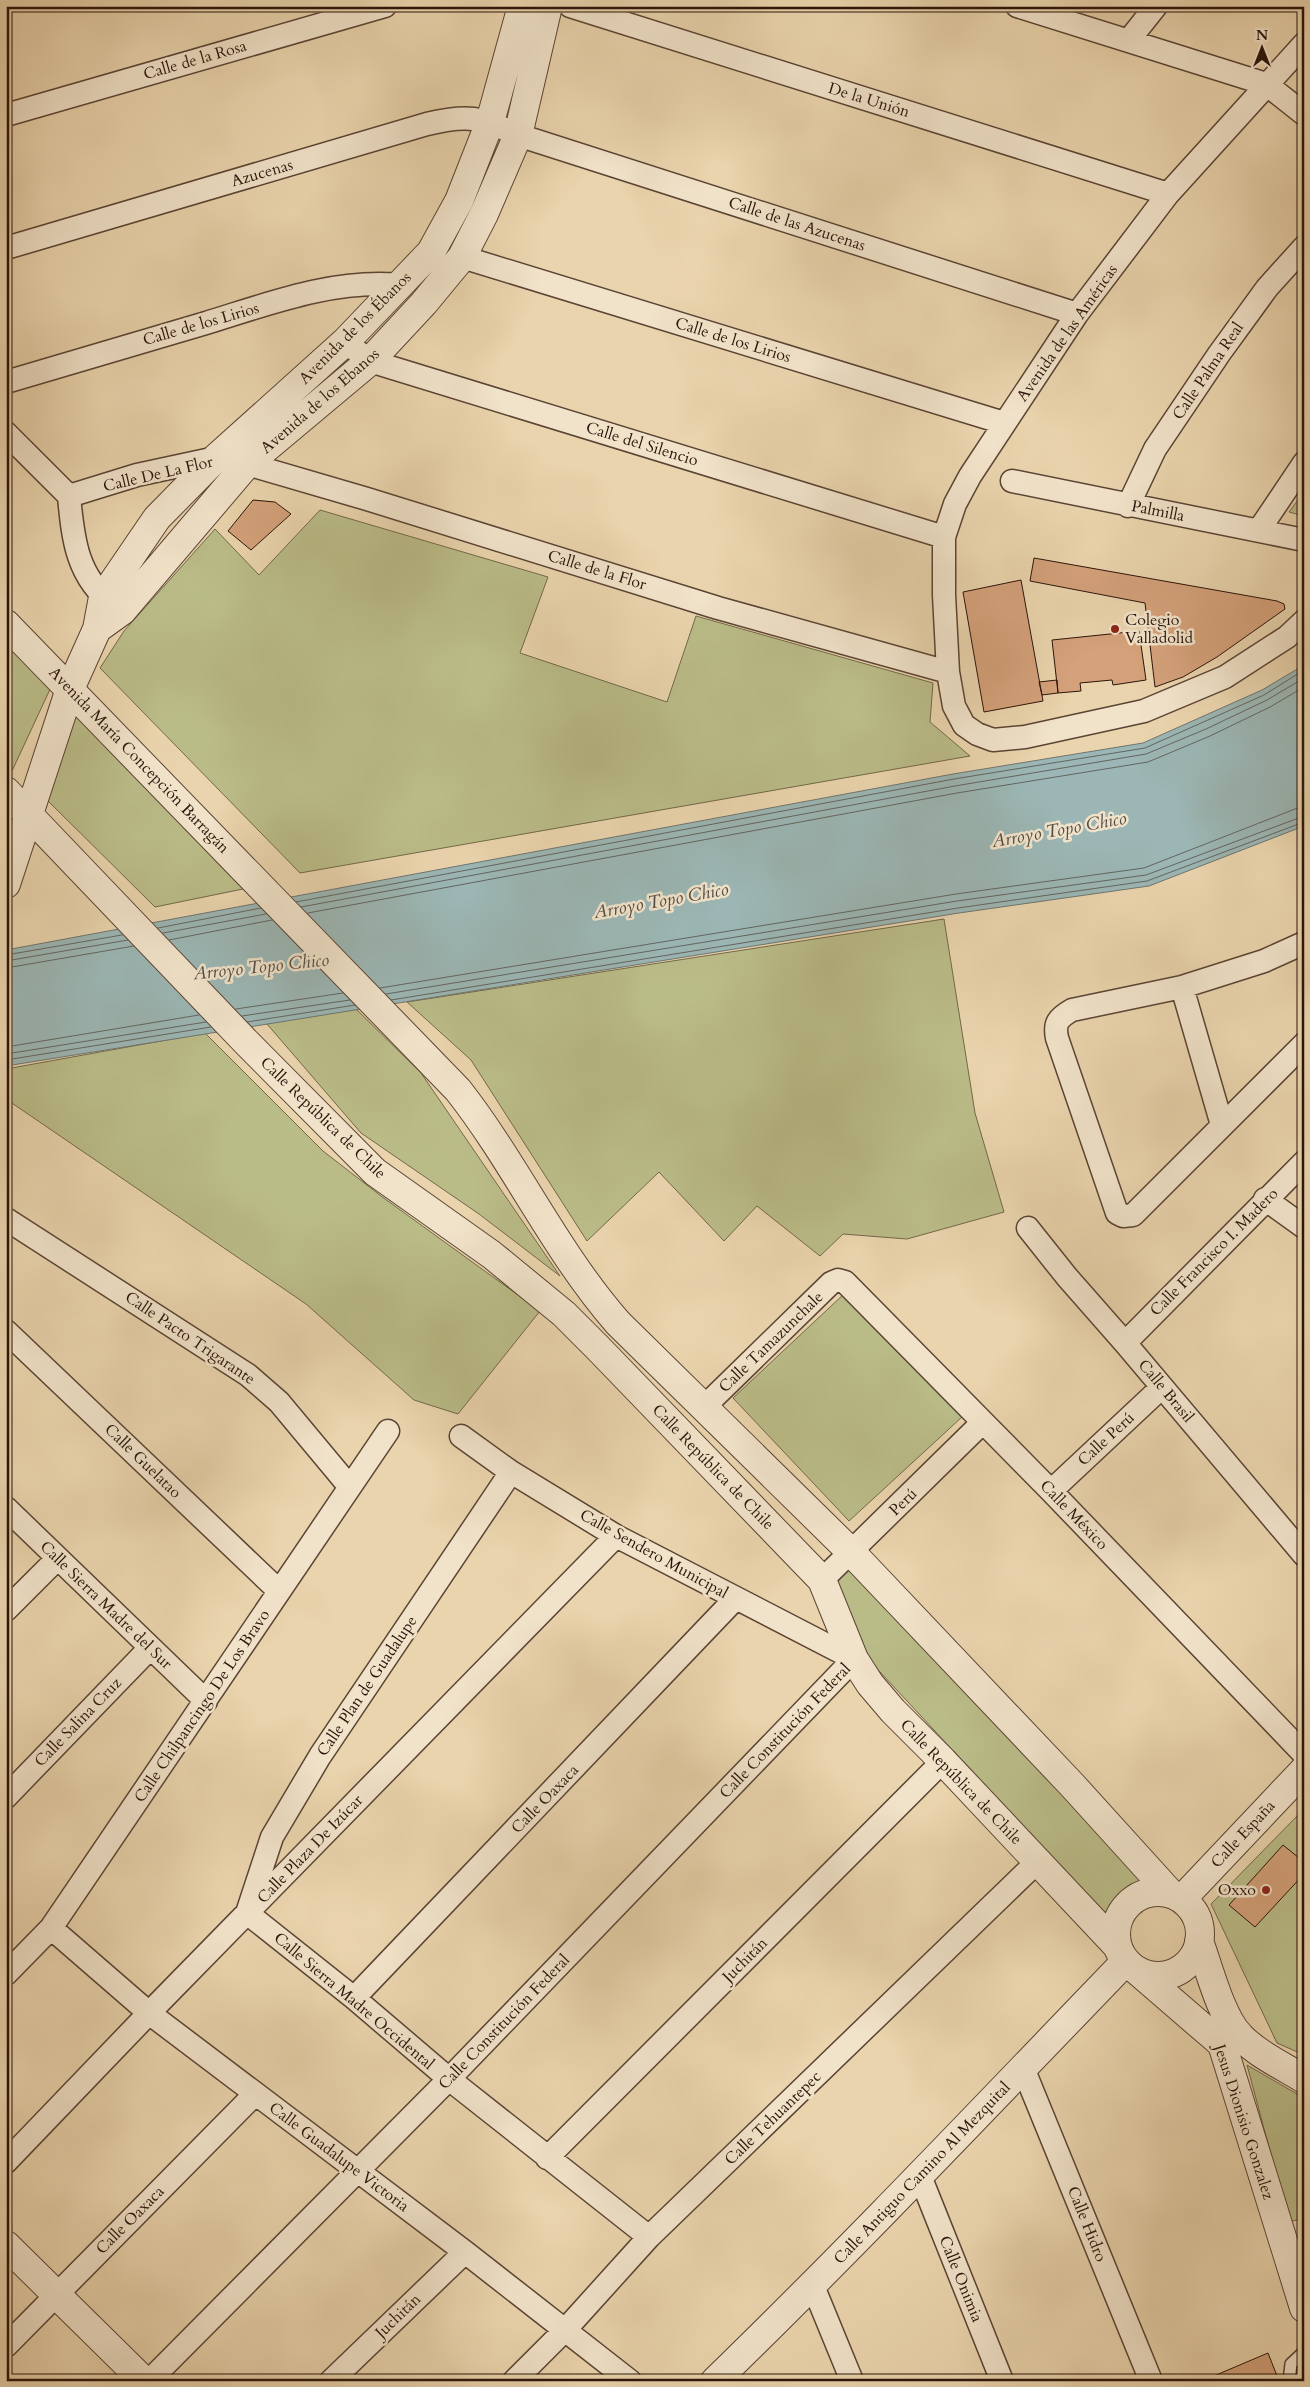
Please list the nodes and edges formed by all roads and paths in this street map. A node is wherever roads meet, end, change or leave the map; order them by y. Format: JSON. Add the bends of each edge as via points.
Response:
{"nodes":[{"id":1,"x":385,"y":6,"type":"edge"},
{"id":2,"x":522,"y":6,"type":"edge"},
{"id":3,"x":548,"y":6,"type":"edge"},
{"id":4,"x":570,"y":6,"type":"edge"},
{"id":5,"x":1017,"y":6,"type":"edge"},
{"id":6,"x":1156,"y":6,"type":"edge"},
{"id":7,"x":1129,"y":40,"type":"junction"},
{"id":8,"x":1304,"y":44,"type":"edge"},
{"id":9,"x":1266,"y":84,"type":"junction"},
{"id":10,"x":1304,"y":114,"type":"edge"},
{"id":11,"x":6,"y":115,"type":"edge"},
{"id":12,"x":490,"y":122,"type":"junction"},
{"id":13,"x":518,"y":135,"type":"junction"},
{"id":14,"x":1168,"y":194,"type":"junction"},
{"id":15,"x":1304,"y":247,"type":"edge"},
{"id":16,"x":6,"y":248,"type":"edge"},
{"id":17,"x":462,"y":256,"type":"junction"},
{"id":18,"x":399,"y":285,"type":"junction"},
{"id":19,"x":1076,"y":314,"type":"junction"},
{"id":20,"x":345,"y":342,"type":"junction"},
{"id":21,"x":370,"y":361,"type":"junction"},
{"id":22,"x":6,"y":382,"type":"edge"},
{"id":23,"x":1004,"y":423,"type":"junction"},
{"id":24,"x":6,"y":433,"type":"edge"},
{"id":25,"x":216,"y":458,"type":"junction"},
{"id":26,"x":1304,"y":462,"type":"edge"},
{"id":27,"x":247,"y":464,"type":"junction"},
{"id":28,"x":1012,"y":481,"type":"dead end"},
{"id":29,"x":69,"y":496,"type":"junction"},
{"id":30,"x":1128,"y":506,"type":"junction"},
{"id":31,"x":1259,"y":530,"type":"junction"},
{"id":32,"x":944,"y":537,"type":"junction"},
{"id":33,"x":1304,"y":540,"type":"edge"},
{"id":34,"x":113,"y":604,"type":"junction"},
{"id":35,"x":1304,"y":621,"type":"edge"},
{"id":36,"x":6,"y":624,"type":"edge"},
{"id":37,"x":948,"y":672,"type":"junction"},
{"id":38,"x":70,"y":689,"type":"junction"},
{"id":39,"x":6,"y":791,"type":"edge"},
{"id":40,"x":28,"y":814,"type":"junction"},
{"id":41,"x":6,"y":884,"type":"edge"},
{"id":42,"x":1304,"y":943,"type":"edge"},
{"id":43,"x":1182,"y":987,"type":"junction"},
{"id":44,"x":1304,"y":1044,"type":"edge"},
{"id":45,"x":1222,"y":1124,"type":"junction"},
{"id":46,"x":1304,"y":1162,"type":"edge"},
{"id":47,"x":1266,"y":1199,"type":"junction"},
{"id":48,"x":6,"y":1219,"type":"edge"},
{"id":49,"x":1304,"y":1227,"type":"edge"},
{"id":50,"x":1028,"y":1228,"type":"dead end"},
{"id":51,"x":841,"y":1280,"type":"joint"},
{"id":52,"x":6,"y":1331,"type":"edge"},
{"id":53,"x":1125,"y":1343,"type":"junction"},
{"id":54,"x":1162,"y":1388,"type":"junction"},
{"id":55,"x":704,"y":1407,"type":"junction"},
{"id":56,"x":984,"y":1422,"type":"junction"},
{"id":57,"x":388,"y":1431,"type":"dead end"},
{"id":58,"x":461,"y":1436,"type":"dead end"},
{"id":59,"x":511,"y":1472,"type":"junction"},
{"id":60,"x":350,"y":1486,"type":"junction"},
{"id":61,"x":1051,"y":1491,"type":"junction"},
{"id":62,"x":6,"y":1508,"type":"edge"},
{"id":63,"x":616,"y":1536,"type":"junction"},
{"id":64,"x":851,"y":1552,"type":"junction"},
{"id":65,"x":1304,"y":1555,"type":"edge"},
{"id":66,"x":57,"y":1559,"type":"junction"},
{"id":67,"x":822,"y":1580,"type":"junction"},
{"id":68,"x":279,"y":1591,"type":"junction"},
{"id":69,"x":735,"y":1600,"type":"junction"},
{"id":70,"x":6,"y":1610,"type":"edge"},
{"id":71,"x":150,"y":1648,"type":"junction"},
{"id":72,"x":854,"y":1659,"type":"junction"},
{"id":73,"x":206,"y":1701,"type":"junction"},
{"id":74,"x":1304,"y":1754,"type":"edge"},
{"id":75,"x":943,"y":1761,"type":"junction"},
{"id":76,"x":1304,"y":1770,"type":"edge"},
{"id":77,"x":6,"y":1797,"type":"edge"},
{"id":78,"x":1038,"y":1861,"type":"junction"},
{"id":79,"x":1176,"y":1896,"type":"junction"},
{"id":80,"x":248,"y":1913,"type":"junction"},
{"id":81,"x":51,"y":1928,"type":"junction"},
{"id":82,"x":1199,"y":1941,"type":"junction"},
{"id":83,"x":1126,"y":1959,"type":"junction"},
{"id":84,"x":6,"y":1974,"type":"edge"},
{"id":85,"x":354,"y":1998,"type":"junction"},
{"id":86,"x":149,"y":2013,"type":"junction"},
{"id":87,"x":1230,"y":2040,"type":"junction"},
{"id":88,"x":1023,"y":2068,"type":"junction"},
{"id":89,"x":449,"y":2079,"type":"junction"},
{"id":90,"x":1304,"y":2079,"type":"edge"},
{"id":91,"x":255,"y":2094,"type":"junction"},
{"id":92,"x":547,"y":2158,"type":"junction"},
{"id":93,"x":6,"y":2162,"type":"edge"},
{"id":94,"x":357,"y":2170,"type":"junction"},
{"id":95,"x":920,"y":2176,"type":"junction"},
{"id":96,"x":649,"y":2238,"type":"junction"},
{"id":97,"x":6,"y":2245,"type":"edge"},
{"id":98,"x":1294,"y":2245,"type":"edge"},
{"id":99,"x":465,"y":2252,"type":"junction"},
{"id":100,"x":813,"y":2286,"type":"junction"},
{"id":101,"x":57,"y":2294,"type":"junction"},
{"id":102,"x":1304,"y":2308,"type":"edge"},
{"id":103,"x":565,"y":2330,"type":"junction"},
{"id":104,"x":6,"y":2346,"type":"edge"},
{"id":105,"x":1304,"y":2352,"type":"edge"},
{"id":106,"x":144,"y":2381,"type":"edge"},
{"id":107,"x":149,"y":2381,"type":"edge"},
{"id":108,"x":331,"y":2381,"type":"edge"},
{"id":109,"x":514,"y":2381,"type":"edge"},
{"id":110,"x":630,"y":2381,"type":"edge"},
{"id":111,"x":715,"y":2381,"type":"edge"},
{"id":112,"x":852,"y":2381,"type":"edge"},
{"id":113,"x":1002,"y":2381,"type":"edge"},
{"id":114,"x":1151,"y":2381,"type":"edge"},
{"id":115,"x":1289,"y":2381,"type":"edge"}],
"edges":[{"from":1,"to":11,"type":"street","name":"Calle de la Rosa"},
{"from":2,"to":12,"type":"street","name":"Avenida de los Ébanos"},
{"from":3,"to":13,"type":"street","name":"Avenida de los Ebanos"},
{"from":4,"to":14,"type":"street","name":"De la Unión"},
{"from":5,"to":7,"type":"street"},
{"from":6,"to":7,"type":"street"},
{"from":7,"to":9,"type":"street"},
{"from":8,"to":9,"type":"street","name":"Avenida de las Américas"},
{"from":9,"to":10,"type":"street"},
{"from":9,"to":14,"type":"street","name":"Avenida de las Américas"},
{"from":12,"to":13,"type":"street","name":"Azucenas"},
{"from":12,"to":16,"type":"street","name":"Azucenas","via":[[462,117],[434,122]]},
{"from":12,"to":18,"type":"street","name":"Avenida de los Ébanos","via":[[459,200],[431,252]]},
{"from":13,"to":17,"type":"street","name":"Avenida de los Ebanos"},
{"from":13,"to":19,"type":"street","name":"Calle de las Azucenas"},
{"from":14,"to":19,"type":"street","name":"Avenida de las Américas"},
{"from":15,"to":30,"type":"street","name":"Calle Palma Real","via":[[1267,288],[1219,354],[1156,449]]},
{"from":17,"to":21,"type":"street","name":"Avenida de los Ebanos"},
{"from":17,"to":23,"type":"street","name":"Calle de los Lirios"},
{"from":18,"to":20,"type":"street","name":"Avenida de los Ébanos"},
{"from":18,"to":22,"type":"street","name":"Calle de los Lirios","via":[[362,283],[328,289]]},
{"from":19,"to":23,"type":"street","name":"Avenida de las Américas"},
{"from":20,"to":21,"type":"street","name":"Calle del Silencio"},
{"from":20,"to":25,"type":"street","name":"Avenida de los Ébanos"},
{"from":21,"to":27,"type":"street","name":"Avenida de los Ebanos"},
{"from":21,"to":32,"type":"street","name":"Calle del Silencio"},
{"from":23,"to":32,"type":"street","name":"Avenida de las Américas","via":[[955,504]]},
{"from":24,"to":29,"type":"street"},
{"from":25,"to":27,"type":"street","name":"Calle De La Flor"},
{"from":25,"to":29,"type":"street","name":"Calle De La Flor","via":[[137,475]]},
{"from":25,"to":34,"type":"street","name":"Avenida de los Ébanos","via":[[157,518]]},
{"from":26,"to":31,"type":"street"},
{"from":27,"to":34,"type":"street","name":"Avenida de los Ebanos"},
{"from":27,"to":37,"type":"street","name":"Calle de la Flor","via":[[718,608]]},
{"from":28,"to":30,"type":"street","name":"Palmilla"},
{"from":29,"to":34,"type":"street","via":[[72,530],[81,566],[94,587]]},
{"from":30,"to":31,"type":"street","name":"Palmilla"},
{"from":31,"to":33,"type":"street","name":"Palmilla"},
{"from":32,"to":37,"type":"street","name":"Avenida de las Américas"},
{"from":34,"to":38,"type":"street","via":[[97,629]]},
{"from":35,"to":37,"type":"street","name":"Avenida de las Américas","via":[[1287,638],[1225,678],[1153,707],[1025,736],[993,740],[964,725],[954,706]]},
{"from":36,"to":38,"type":"street","name":"Avenida María Concepción Barragán"},
{"from":38,"to":40,"type":"street"},
{"from":38,"to":55,"type":"street","name":"Avenida María Concepción Barragán","via":[[458,1090],[595,1296],[618,1323]]},
{"from":39,"to":40,"type":"street"},
{"from":40,"to":41,"type":"street"},
{"from":40,"to":67,"type":"street","name":"Calle República de Chile","via":[[375,1172],[492,1255],[564,1314]]},
{"from":42,"to":43,"type":"street","via":[[1264,961]]},
{"from":43,"to":45,"type":"street"},
{"from":43,"to":45,"type":"street","via":[[1072,1010],[1057,1022],[1057,1038],[1117,1213],[1133,1215]]},
{"from":44,"to":45,"type":"street"},
{"from":46,"to":47,"type":"street","name":"Calle Francisco I. Madero"},
{"from":47,"to":49,"type":"street"},
{"from":47,"to":53,"type":"street","name":"Calle Francisco I. Madero"},
{"from":48,"to":60,"type":"street","name":"Calle Pacto Trigarante","via":[[248,1375],[279,1402]]},
{"from":50,"to":53,"type":"street","name":"Calle Brasil"},
{"from":51,"to":55,"type":"street","name":"Calle Tamazunchale","via":[[831,1283]]},
{"from":51,"to":56,"type":"street","name":"Calle México"},
{"from":52,"to":68,"type":"street","name":"Calle Guelatao"},
{"from":53,"to":54,"type":"street","name":"Calle Brasil"},
{"from":54,"to":61,"type":"street","name":"Calle Perú"},
{"from":54,"to":65,"type":"street","name":"Calle Brasil"},
{"from":55,"to":64,"type":"street"},
{"from":56,"to":61,"type":"street","name":"Calle México"},
{"from":56,"to":64,"type":"street","name":"Perú"},
{"from":57,"to":60,"type":"street","name":"Calle Chilpancingo De Los Bravo"},
{"from":58,"to":59,"type":"street","name":"Calle Sendero Municipal"},
{"from":59,"to":63,"type":"street","name":"Calle Sendero Municipal"},
{"from":59,"to":80,"type":"street","name":"Calle Plan de Guadalupe","via":[[320,1756],[272,1837]]},
{"from":60,"to":68,"type":"street","name":"Calle Chilpancingo De Los Bravo"},
{"from":61,"to":74,"type":"street","name":"Calle México"},
{"from":62,"to":66,"type":"street","name":"Calle Sierra Madre del Sur"},
{"from":63,"to":69,"type":"street","name":"Calle Sendero Municipal"},
{"from":63,"to":80,"type":"street","name":"Calle Plaza De Izúcar"},
{"from":64,"to":67,"type":"street","name":"Perú"},
{"from":64,"to":79,"type":"street"},
{"from":66,"to":70,"type":"street"},
{"from":66,"to":71,"type":"street","name":"Calle Sierra Madre del Sur"},
{"from":67,"to":72,"type":"street","name":"Calle República de Chile"},
{"from":68,"to":73,"type":"street","name":"Calle Chilpancingo De Los Bravo"},
{"from":69,"to":72,"type":"street","name":"Calle Sendero Municipal"},
{"from":69,"to":85,"type":"street","name":"Calle Oaxaca"},
{"from":71,"to":73,"type":"street","name":"Calle Sierra Madre del Sur"},
{"from":71,"to":77,"type":"street","name":"Calle Salina Cruz"},
{"from":72,"to":75,"type":"street","name":"Calle República de Chile","via":[[893,1711]]},
{"from":72,"to":89,"type":"street","name":"Calle Constitución Federal"},
{"from":73,"to":81,"type":"street","name":"Calle Chilpancingo De Los Bravo"},
{"from":75,"to":78,"type":"street","name":"Calle República de Chile"},
{"from":75,"to":92,"type":"street","name":"Juchitán"},
{"from":76,"to":79,"type":"street","name":"Calle España"},
{"from":78,"to":83,"type":"street","name":"Calle República de Chile"},
{"from":78,"to":96,"type":"street","name":"Calle Tehuantepec"},
{"from":79,"to":82,"type":"street","via":[[1197,1917]]},
{"from":79,"to":83,"type":"street","via":[[1158,1892],[1145,1894],[1123,1909],[1116,1928]]},
{"from":80,"to":85,"type":"street","name":"Calle Sierra Madre Occidental"},
{"from":80,"to":86,"type":"street","name":"Calle Plaza De Izúcar"},
{"from":81,"to":84,"type":"street","name":"Calle Chilpancingo De Los Bravo"},
{"from":81,"to":86,"type":"street","name":"Calle Guadalupe Victoria"},
{"from":82,"to":83,"type":"street","via":[[1189,1962],[1169,1974],[1158,1976]]},
{"from":82,"to":87,"type":"street","via":[[1228,2021]]},
{"from":83,"to":87,"type":"street","name":"Jesus Dionisio Gonzalez"},
{"from":83,"to":88,"type":"street","name":"Calle Antiguo Camino Al Mezquital"},
{"from":85,"to":89,"type":"street","name":"Calle Sierra Madre Occidental"},
{"from":86,"to":91,"type":"street","name":"Calle Guadalupe Victoria"},
{"from":86,"to":93,"type":"street","name":"Calle Plaza De Izúcar"},
{"from":87,"to":90,"type":"street","via":[[1248,2044]]},
{"from":87,"to":98,"type":"street","name":"Jesus Dionisio Gonzalez"},
{"from":88,"to":95,"type":"street","name":"Calle Antiguo Camino Al Mezquital"},
{"from":88,"to":114,"type":"street","name":"Calle Hidro"},
{"from":89,"to":92,"type":"street","name":"Calle Sierra Madre Occidental"},
{"from":89,"to":94,"type":"street","name":"Calle Constitución Federal"},
{"from":91,"to":94,"type":"street","name":"Calle Guadalupe Victoria"},
{"from":91,"to":101,"type":"street","name":"Calle Oaxaca"},
{"from":92,"to":96,"type":"street","name":"Calle Sierra Madre Occidental"},
{"from":94,"to":99,"type":"street","name":"Calle Guadalupe Victoria"},
{"from":94,"to":107,"type":"street","name":"Calle Constitución Federal"},
{"from":95,"to":100,"type":"street","name":"Calle Antiguo Camino Al Mezquital"},
{"from":95,"to":113,"type":"street","name":"Calle Onimia"},
{"from":96,"to":103,"type":"street","name":"Calle Tehuantepec"},
{"from":97,"to":101,"type":"street"},
{"from":98,"to":102,"type":"street","name":"Jesus Dionisio Gonzalez"},
{"from":99,"to":103,"type":"street","name":"Calle Guadalupe Victoria"},
{"from":99,"to":108,"type":"street","name":"Juchitán"},
{"from":100,"to":111,"type":"street","name":"Calle Antiguo Camino Al Mezquital"},
{"from":100,"to":112,"type":"street"},
{"from":101,"to":104,"type":"street","name":"Calle Oaxaca"},
{"from":101,"to":106,"type":"street"},
{"from":103,"to":109,"type":"street","name":"Calle Tehuantepec"},
{"from":103,"to":110,"type":"street","name":"Calle Guadalupe Victoria"},
{"from":105,"to":115,"type":"lane","via":[[1291,2364]]}]}
